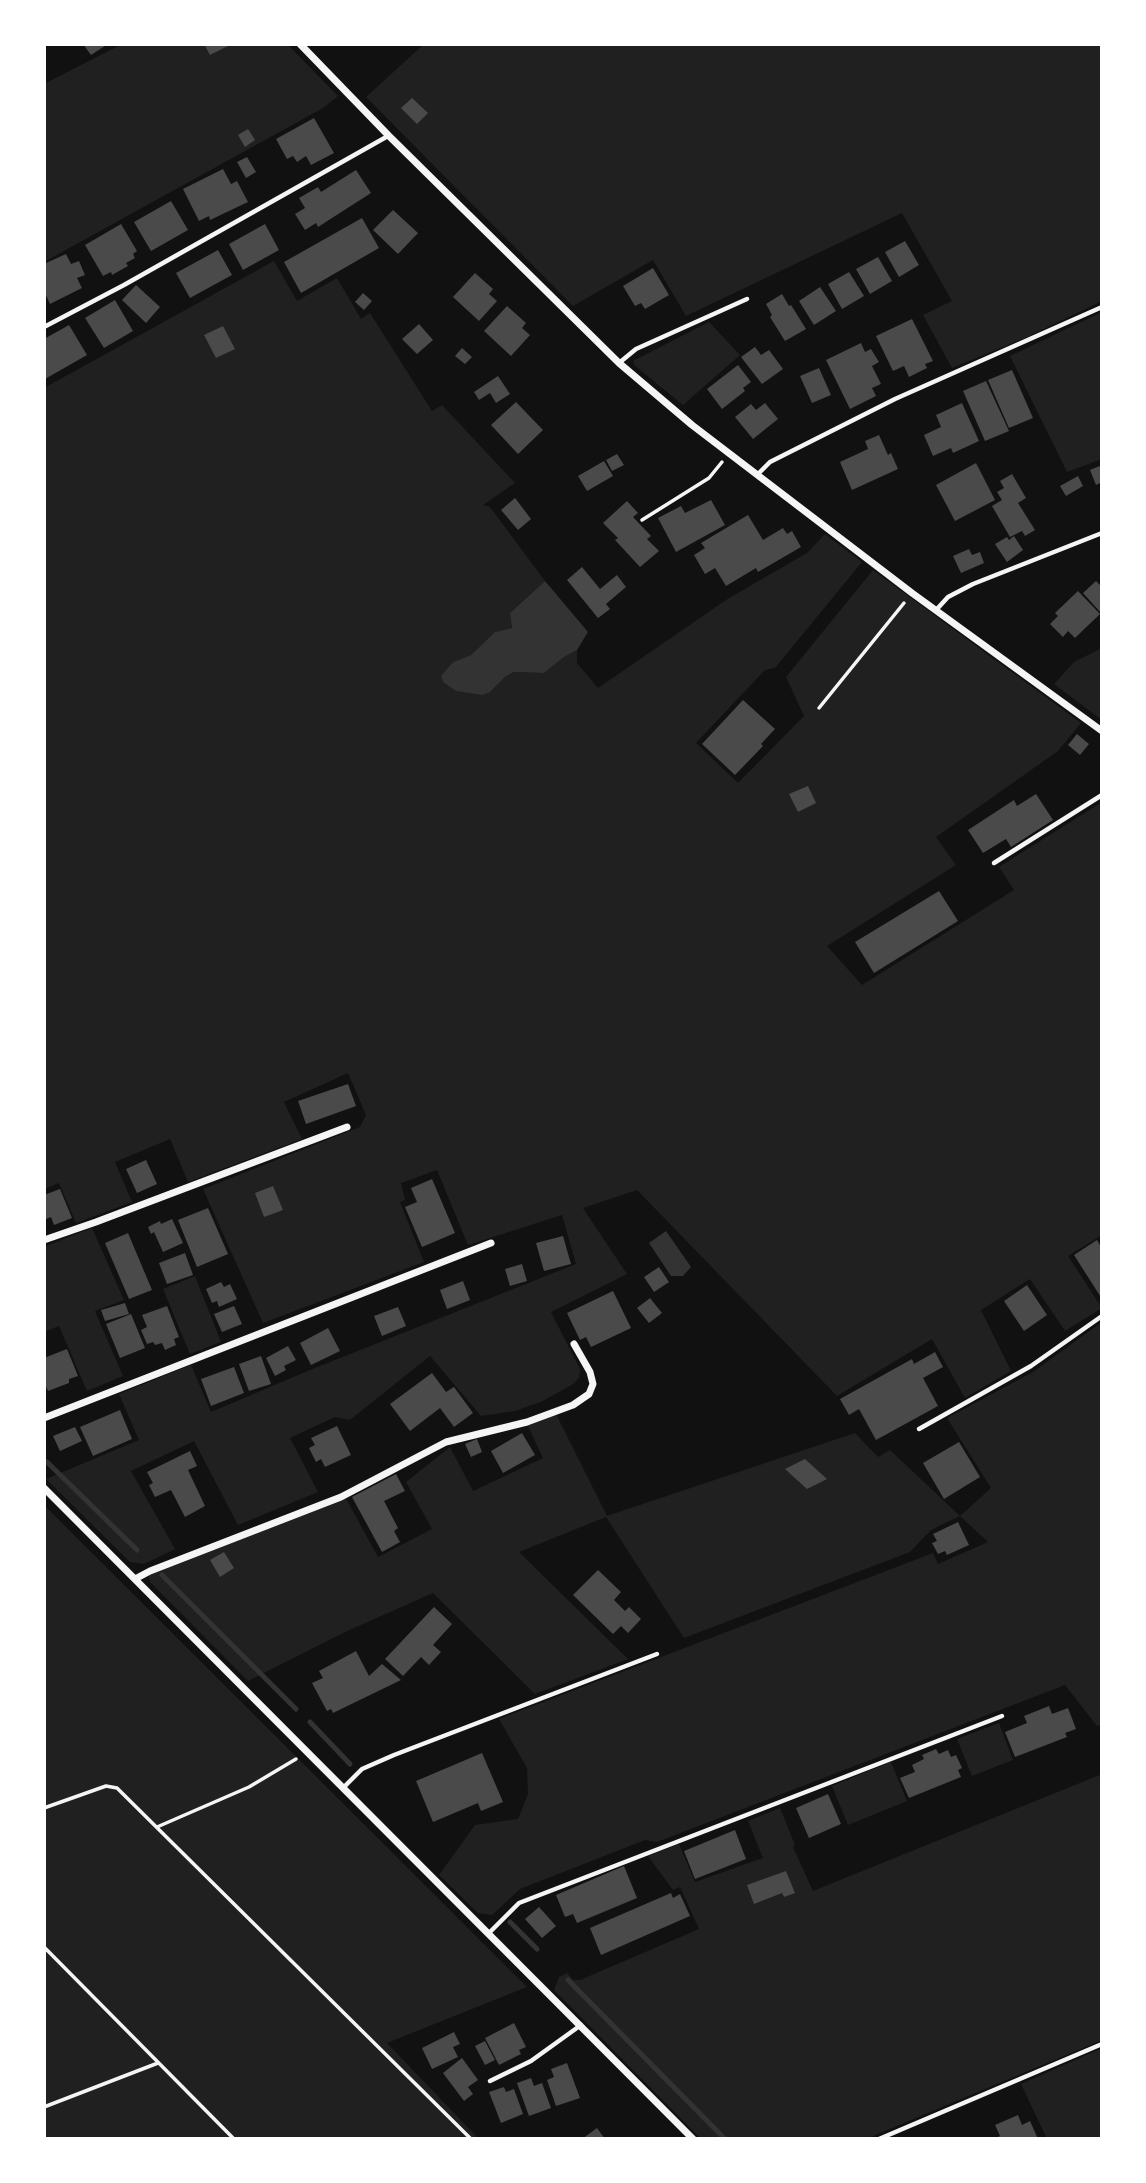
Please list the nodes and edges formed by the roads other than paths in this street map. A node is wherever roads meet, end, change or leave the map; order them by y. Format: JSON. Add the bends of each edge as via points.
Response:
{"nodes":[{"id":1,"x":300,"y":44,"type":"edge"},
{"id":2,"x":389,"y":136,"type":"junction"},
{"id":3,"x":747,"y":299,"type":"dead end"},
{"id":4,"x":1102,"y":307,"type":"edge"},
{"id":5,"x":44,"y":327,"type":"edge"},
{"id":6,"x":619,"y":363,"type":"junction"},
{"id":7,"x":758,"y":474,"type":"junction"},
{"id":8,"x":1102,"y":533,"type":"edge"},
{"id":9,"x":937,"y":610,"type":"junction"},
{"id":10,"x":1102,"y":732,"type":"edge"},
{"id":11,"x":1102,"y":794,"type":"edge"},
{"id":12,"x":994,"y":863,"type":"dead end"},
{"id":13,"x":347,"y":1127,"type":"dead end"},
{"id":14,"x":44,"y":1240,"type":"edge"},
{"id":15,"x":491,"y":1243,"type":"dead end"},
{"id":16,"x":1102,"y":1316,"type":"edge"},
{"id":17,"x":574,"y":1344,"type":"dead end"},
{"id":18,"x":44,"y":1418,"type":"edge"},
{"id":19,"x":919,"y":1429,"type":"dead end"},
{"id":20,"x":44,"y":1488,"type":"edge"},
{"id":21,"x":135,"y":1579,"type":"junction"},
{"id":22,"x":657,"y":1654,"type":"dead end"},
{"id":23,"x":1002,"y":1716,"type":"dead end"},
{"id":24,"x":342,"y":1788,"type":"junction"},
{"id":25,"x":489,"y":1933,"type":"junction"},
{"id":26,"x":581,"y":2025,"type":"junction"},
{"id":27,"x":1102,"y":2044,"type":"edge"},
{"id":28,"x":490,"y":2081,"type":"dead end"},
{"id":29,"x":693,"y":2139,"type":"edge"},
{"id":30,"x":879,"y":2139,"type":"edge"}],
"edges":[{"from":1,"to":2,"type":"street"},
{"from":2,"to":5,"type":"lane"},
{"from":2,"to":6,"type":"street"},
{"from":3,"to":6,"type":"lane","via":[[636,349]]},
{"from":4,"to":7,"type":"lane","via":[[895,400],[770,462]]},
{"from":6,"to":7,"type":"street"},
{"from":7,"to":9,"type":"street"},
{"from":8,"to":9,"type":"lane","via":[[973,584],[948,597]]},
{"from":9,"to":10,"type":"street"},
{"from":11,"to":12,"type":"lane"},
{"from":13,"to":14,"type":"street"},
{"from":15,"to":18,"type":"street"},
{"from":16,"to":19,"type":"lane","via":[[1031,1366]]},
{"from":17,"to":21,"type":"street","via":[[593,1384],[589,1394],[573,1405],[446,1442],[341,1497]]},
{"from":20,"to":21,"type":"street"},
{"from":21,"to":24,"type":"street"},
{"from":22,"to":24,"type":"lane","via":[[362,1769]]},
{"from":23,"to":25,"type":"lane","via":[[519,1903]]},
{"from":24,"to":25,"type":"street"},
{"from":25,"to":26,"type":"street"},
{"from":26,"to":28,"type":"lane","via":[[531,2061]]},
{"from":26,"to":29,"type":"street"},
{"from":27,"to":30,"type":"lane"}]}
